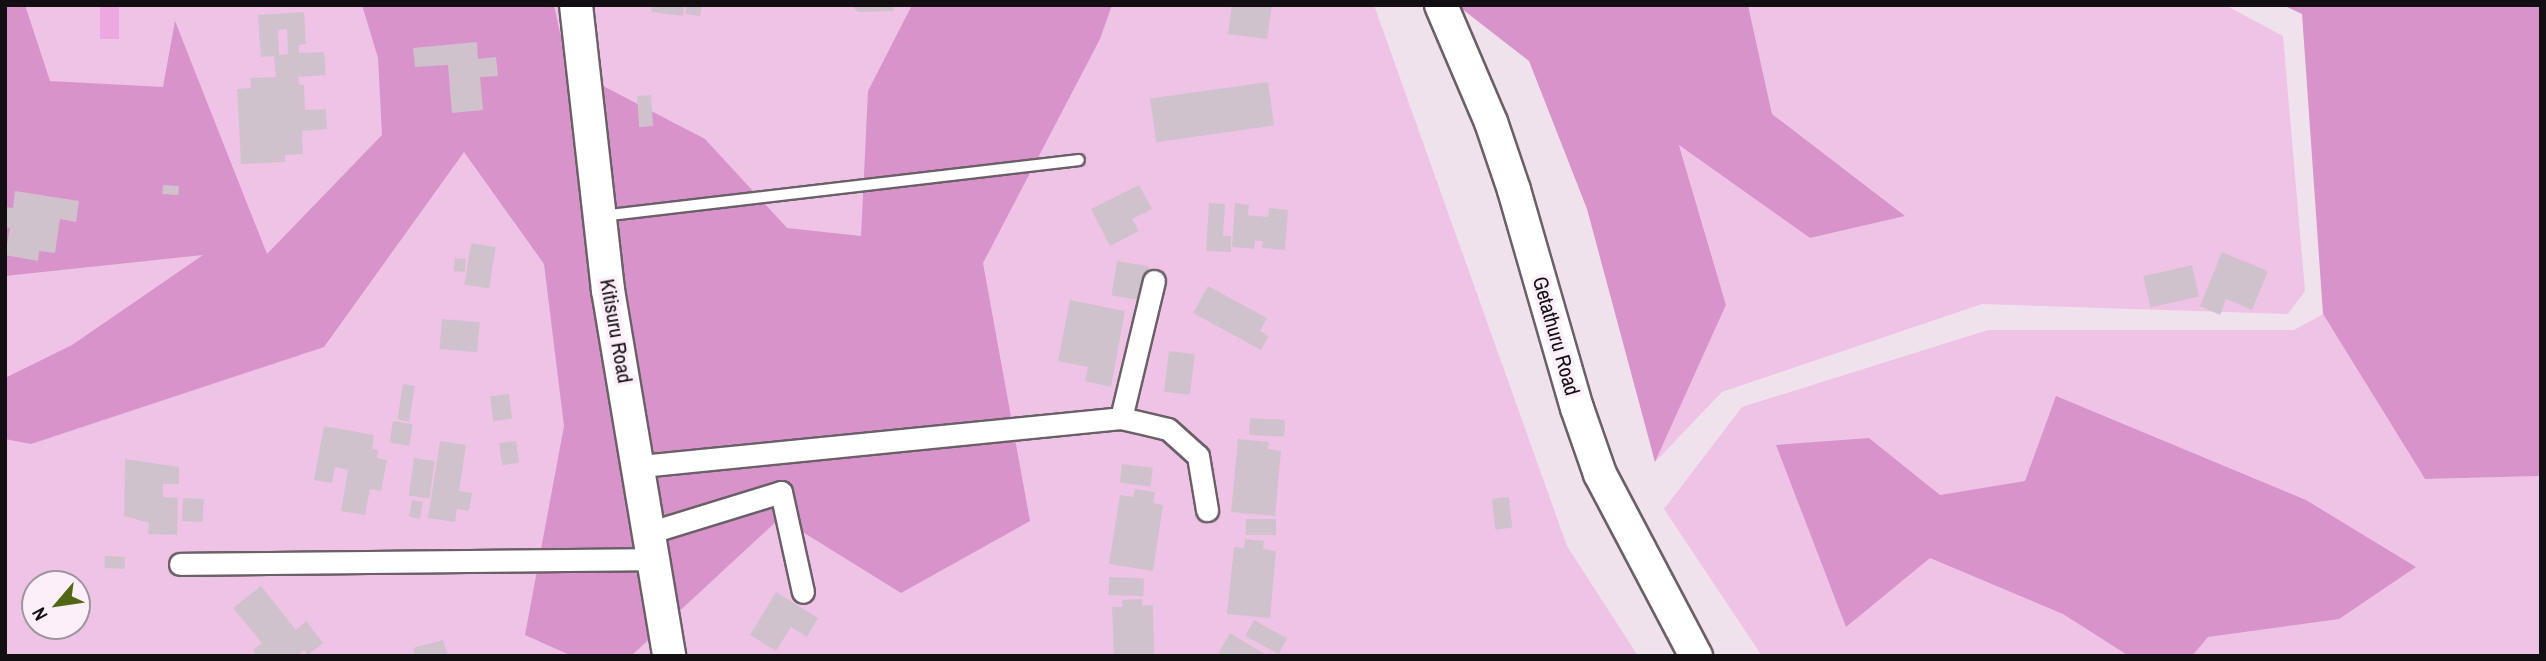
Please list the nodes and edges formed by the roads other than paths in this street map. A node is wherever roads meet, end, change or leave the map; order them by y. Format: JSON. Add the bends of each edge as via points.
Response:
{"nodes":[{"id":1,"x":576,"y":5,"type":"edge"},
{"id":2,"x":1441,"y":5,"type":"edge"},
{"id":3,"x":1079,"y":160,"type":"dead end"},
{"id":4,"x":600,"y":216,"type":"junction"},
{"id":5,"x":1154,"y":281,"type":"dead end"},
{"id":6,"x":1121,"y":418,"type":"junction"},
{"id":7,"x":641,"y":466,"type":"junction"},
{"id":8,"x":1207,"y":510,"type":"dead end"},
{"id":9,"x":653,"y":545,"type":"junction"},
{"id":10,"x":180,"y":565,"type":"dead end"},
{"id":11,"x":803,"y":592,"type":"dead end"},
{"id":12,"x":669,"y":656,"type":"edge"},
{"id":13,"x":1696,"y":656,"type":"edge"}],
"edges":[{"from":1,"to":4,"type":"main road","name":"Kitisuru Road"},
{"from":2,"to":13,"type":"main road","name":"Getathuru Road","via":[[1514,190],[1600,474]]},
{"from":3,"to":4,"type":"lane"},
{"from":4,"to":7,"type":"main road","name":"Kitisuru Road","via":[[608,290]]},
{"from":5,"to":6,"type":"street"},
{"from":6,"to":7,"type":"street"},
{"from":6,"to":8,"type":"street","via":[[1168,429],[1198,456]]},
{"from":7,"to":9,"type":"main road","name":"Kitisuru Road"},
{"from":9,"to":10,"type":"street"},
{"from":9,"to":11,"type":"street","via":[[781,492]]},
{"from":9,"to":12,"type":"main road","name":"Kitisuru Road"}]}
